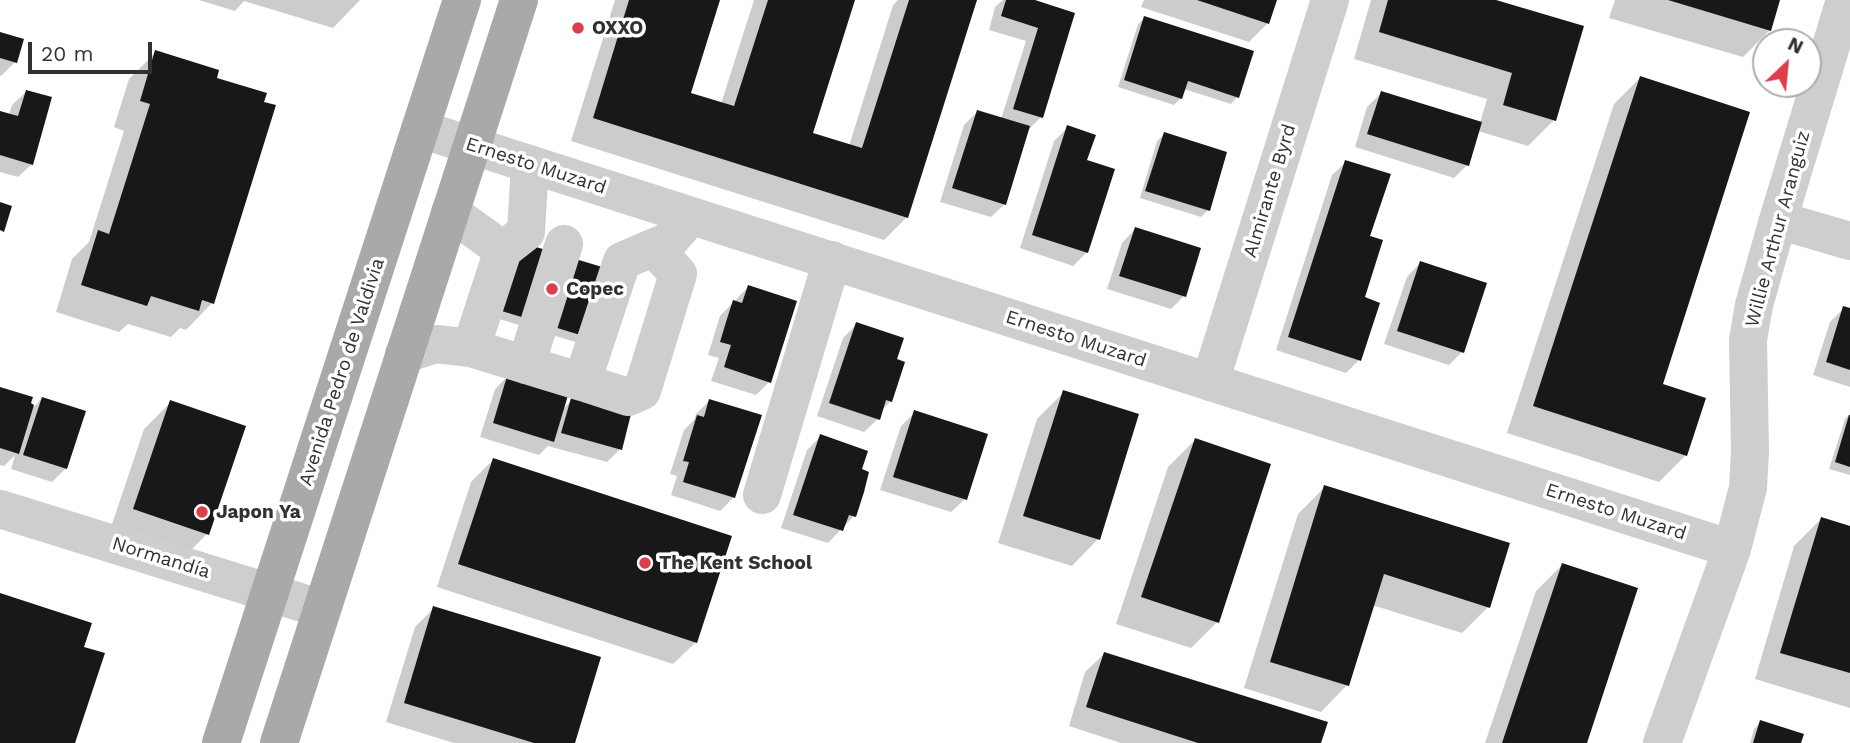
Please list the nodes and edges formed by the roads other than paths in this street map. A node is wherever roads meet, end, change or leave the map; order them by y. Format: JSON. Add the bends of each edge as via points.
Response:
{"nodes":[{"id":1,"x":462,"y":0,"type":"edge"},
{"id":2,"x":519,"y":0,"type":"edge"},
{"id":3,"x":1330,"y":0,"type":"edge"},
{"id":4,"x":1845,"y":0,"type":"edge"},
{"id":5,"x":420,"y":129,"type":"junction"},
{"id":6,"x":472,"y":146,"type":"junction"},
{"id":7,"x":530,"y":164,"type":"junction"},
{"id":8,"x":450,"y":212,"type":"junction"},
{"id":9,"x":691,"y":216,"type":"junction"},
{"id":10,"x":1778,"y":220,"type":"junction"},
{"id":11,"x":515,"y":241,"type":"junction"},
{"id":12,"x":1850,"y":241,"type":"edge"},
{"id":13,"x":564,"y":244,"type":"junction"},
{"id":14,"x":638,"y":254,"type":"junction"},
{"id":15,"x":832,"y":261,"type":"junction"},
{"id":16,"x":471,"y":348,"type":"junction"},
{"id":17,"x":404,"y":354,"type":"junction"},
{"id":18,"x":526,"y":365,"type":"junction"},
{"id":19,"x":582,"y":382,"type":"junction"},
{"id":20,"x":1210,"y":382,"type":"junction"},
{"id":21,"x":762,"y":495,"type":"dead end"},
{"id":22,"x":0,"y":509,"type":"edge"},
{"id":23,"x":1732,"y":548,"type":"junction"},
{"id":24,"x":270,"y":592,"type":"junction"},
{"id":25,"x":322,"y":609,"type":"junction"},
{"id":26,"x":221,"y":743,"type":"edge"},
{"id":27,"x":279,"y":743,"type":"edge"},
{"id":28,"x":1662,"y":743,"type":"edge"}],
"edges":[{"from":1,"to":5,"type":"main road","name":"Avenida Pedro de Valdivia"},
{"from":2,"to":6,"type":"main road"},
{"from":3,"to":20,"type":"street","name":"Almirante Byrd"},
{"from":4,"to":10,"type":"street","name":"Willie Arthur Aranguiz"},
{"from":5,"to":6,"type":"street","name":"Ernesto Muzard"},
{"from":5,"to":24,"type":"main road","name":"Avenida Pedro de Valdivia"},
{"from":6,"to":7,"type":"street","name":"Ernesto Muzard"},
{"from":6,"to":8,"type":"main road"},
{"from":7,"to":9,"type":"street","name":"Ernesto Muzard"},
{"from":7,"to":11,"type":"street"},
{"from":8,"to":11,"type":"street"},
{"from":8,"to":17,"type":"main road"},
{"from":9,"to":14,"type":"street","via":[[669,241]]},
{"from":9,"to":15,"type":"street","name":"Ernesto Muzard"},
{"from":10,"to":12,"type":"street"},
{"from":10,"to":23,"type":"street","name":"Willie Arthur Aranguiz","via":[[1748,340],[1748,488]]},
{"from":11,"to":13,"type":"street"},
{"from":11,"to":16,"type":"street"},
{"from":13,"to":14,"type":"street"},
{"from":13,"to":18,"type":"street"},
{"from":14,"to":19,"type":"street"},
{"from":14,"to":19,"type":"street","via":[[678,274],[642,391],[628,397]]},
{"from":15,"to":20,"type":"street","name":"Ernesto Muzard"},
{"from":15,"to":21,"type":"street"},
{"from":16,"to":17,"type":"street","via":[[436,344]]},
{"from":16,"to":18,"type":"street"},
{"from":17,"to":25,"type":"main road"},
{"from":18,"to":19,"type":"street"},
{"from":20,"to":23,"type":"street","name":"Ernesto Muzard"},
{"from":22,"to":24,"type":"street","name":"Normandía"},
{"from":23,"to":28,"type":"street","name":"Willie Arthur Aranguiz"},
{"from":24,"to":25,"type":"street","name":"Normandía"},
{"from":24,"to":26,"type":"main road","name":"Avenida Pedro de Valdivia"},
{"from":25,"to":27,"type":"main road"}]}
